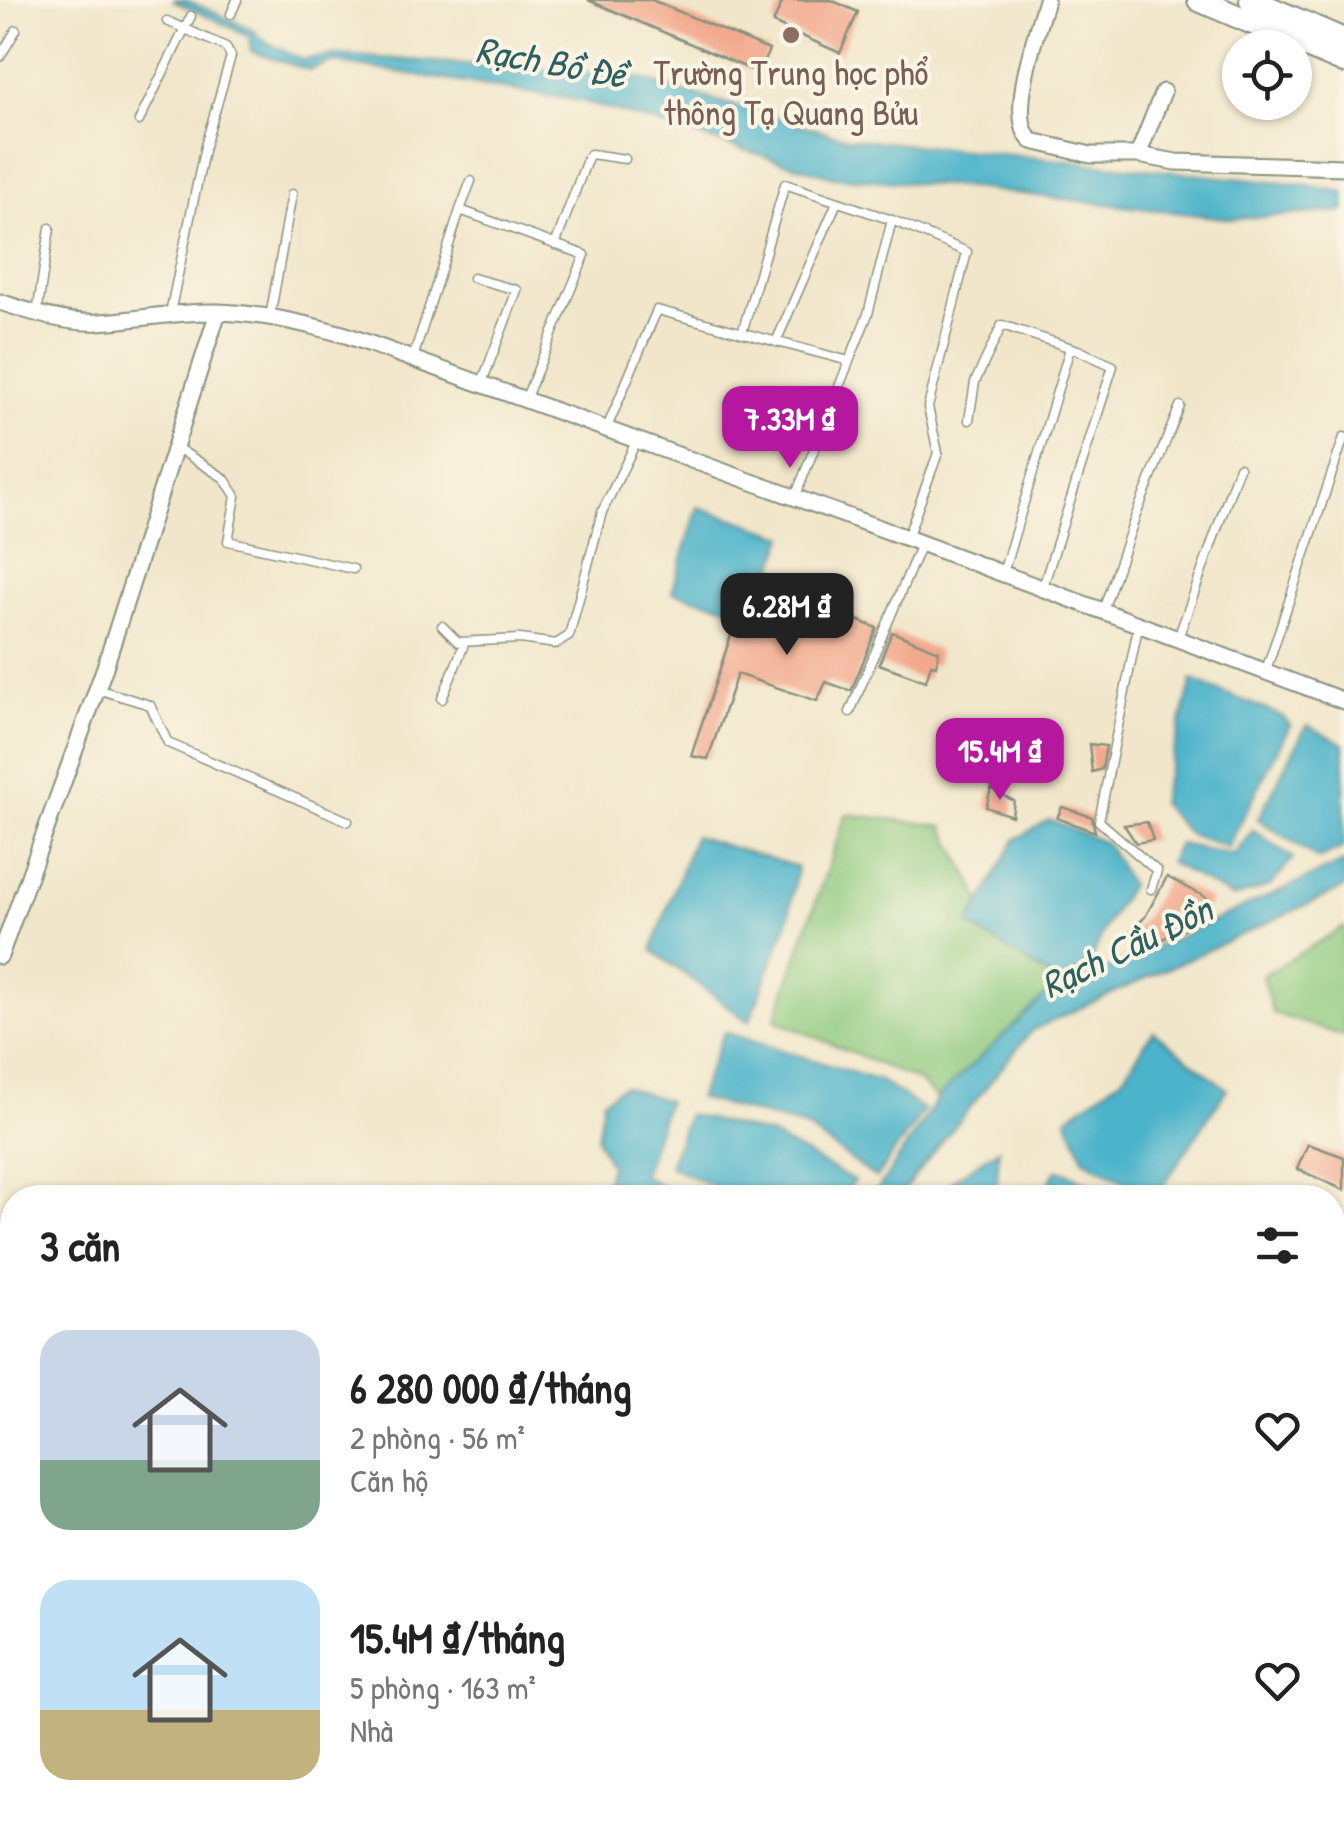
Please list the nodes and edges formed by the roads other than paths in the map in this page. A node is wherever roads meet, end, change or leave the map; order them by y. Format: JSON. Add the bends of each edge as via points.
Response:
{"nodes":[{"id":1,"x":237,"y":0,"type":"edge"},
{"id":2,"x":1046,"y":0,"type":"edge"},
{"id":3,"x":1198,"y":0,"type":"edge"},
{"id":4,"x":1251,"y":0,"type":"edge"},
{"id":5,"x":1289,"y":7,"type":"edge"},
{"id":6,"x":231,"y":14,"type":"dead end"},
{"id":7,"x":191,"y":16,"type":"dead end"},
{"id":8,"x":166,"y":21,"type":"dead end"},
{"id":9,"x":16,"y":30,"type":"dead end"},
{"id":10,"x":185,"y":30,"type":"junction"},
{"id":11,"x":1344,"y":40,"type":"edge"},
{"id":12,"x":0,"y":57,"type":"edge"},
{"id":13,"x":1344,"y":62,"type":"edge"},
{"id":14,"x":1163,"y":92,"type":"dead end"},
{"id":15,"x":138,"y":121,"type":"dead end"},
{"id":16,"x":1138,"y":155,"type":"junction"},
{"id":17,"x":625,"y":159,"type":"dead end"},
{"id":18,"x":1344,"y":167,"type":"edge"},
{"id":19,"x":471,"y":181,"type":"dead end"},
{"id":20,"x":292,"y":194,"type":"dead end"},
{"id":21,"x":838,"y":202,"type":"junction"},
{"id":22,"x":460,"y":210,"type":"junction"},
{"id":23,"x":892,"y":220,"type":"junction"},
{"id":24,"x":50,"y":228,"type":"dead end"},
{"id":25,"x":555,"y":244,"type":"junction"},
{"id":26,"x":472,"y":278,"type":"dead end"},
{"id":27,"x":0,"y":302,"type":"edge"},
{"id":28,"x":218,"y":312,"type":"junction"},
{"id":29,"x":170,"y":313,"type":"junction"},
{"id":30,"x":37,"y":314,"type":"junction"},
{"id":31,"x":270,"y":317,"type":"junction"},
{"id":32,"x":742,"y":332,"type":"junction"},
{"id":33,"x":776,"y":342,"type":"junction"},
{"id":34,"x":1070,"y":348,"type":"junction"},
{"id":35,"x":412,"y":359,"type":"junction"},
{"id":36,"x":849,"y":361,"type":"junction"},
{"id":37,"x":481,"y":384,"type":"junction"},
{"id":38,"x":524,"y":400,"type":"junction"},
{"id":39,"x":742,"y":401,"type":"dead end"},
{"id":40,"x":1180,"y":406,"type":"dead end"},
{"id":41,"x":969,"y":420,"type":"dead end"},
{"id":42,"x":824,"y":426,"type":"junction"},
{"id":43,"x":606,"y":430,"type":"junction"},
{"id":44,"x":1344,"y":437,"type":"edge"},
{"id":45,"x":637,"y":440,"type":"junction"},
{"id":46,"x":174,"y":446,"type":"junction"},
{"id":47,"x":1239,"y":466,"type":"dead end"},
{"id":48,"x":795,"y":497,"type":"junction"},
{"id":49,"x":914,"y":541,"type":"junction"},
{"id":50,"x":353,"y":569,"type":"dead end"},
{"id":51,"x":1003,"y":575,"type":"junction"},
{"id":52,"x":1042,"y":590,"type":"junction"},
{"id":53,"x":1102,"y":612,"type":"junction"},
{"id":54,"x":442,"y":626,"type":"dead end"},
{"id":55,"x":1138,"y":627,"type":"junction"},
{"id":56,"x":1177,"y":641,"type":"junction"},
{"id":57,"x":465,"y":642,"type":"junction"},
{"id":58,"x":1265,"y":673,"type":"junction"},
{"id":59,"x":98,"y":689,"type":"junction"},
{"id":60,"x":442,"y":699,"type":"dead end"},
{"id":61,"x":1344,"y":701,"type":"edge"},
{"id":62,"x":850,"y":712,"type":"dead end"},
{"id":63,"x":348,"y":821,"type":"dead end"},
{"id":64,"x":1151,"y":889,"type":"dead end"},
{"id":65,"x":6,"y":926,"type":"edge"},
{"id":66,"x":0,"y":956,"type":"edge"}],
"edges":[{"from":1,"to":6,"type":"lane"},
{"from":2,"to":16,"type":"street","via":[[1024,77],[1025,136],[1091,155]]},
{"from":3,"to":13,"type":"main road"},
{"from":4,"to":5,"type":"main road"},
{"from":5,"to":11,"type":"main road"},
{"from":7,"to":10,"type":"lane"},
{"from":8,"to":10,"type":"lane"},
{"from":9,"to":12,"type":"lane"},
{"from":10,"to":15,"type":"lane"},
{"from":10,"to":29,"type":"lane","via":[[226,47],[231,56]]},
{"from":14,"to":16,"type":"street"},
{"from":16,"to":18,"type":"street"},
{"from":17,"to":25,"type":"lane","via":[[591,154]]},
{"from":19,"to":22,"type":"lane"},
{"from":20,"to":31,"type":"lane"},
{"from":21,"to":23,"type":"lane"},
{"from":21,"to":32,"type":"lane","via":[[785,184]]},
{"from":21,"to":33,"type":"lane"},
{"from":22,"to":25,"type":"lane"},
{"from":22,"to":35,"type":"lane"},
{"from":23,"to":36,"type":"lane"},
{"from":23,"to":49,"type":"lane","via":[[967,252],[928,407],[938,453]]},
{"from":24,"to":30,"type":"lane"},
{"from":25,"to":38,"type":"lane","via":[[584,256]]},
{"from":26,"to":37,"type":"lane","via":[[518,290]]},
{"from":27,"to":30,"type":"street"},
{"from":28,"to":29,"type":"street"},
{"from":28,"to":31,"type":"street"},
{"from":28,"to":46,"type":"street"},
{"from":29,"to":30,"type":"street","via":[[96,323]]},
{"from":31,"to":35,"type":"street"},
{"from":32,"to":33,"type":"lane"},
{"from":32,"to":43,"type":"lane","via":[[657,310]]},
{"from":33,"to":36,"type":"lane"},
{"from":34,"to":41,"type":"lane","via":[[1002,325],[974,382]]},
{"from":34,"to":51,"type":"lane"},
{"from":34,"to":52,"type":"lane","via":[[1112,366]]},
{"from":35,"to":37,"type":"street"},
{"from":36,"to":42,"type":"lane"},
{"from":37,"to":38,"type":"street"},
{"from":38,"to":43,"type":"street"},
{"from":39,"to":42,"type":"lane"},
{"from":40,"to":53,"type":"lane"},
{"from":42,"to":48,"type":"lane"},
{"from":43,"to":45,"type":"street"},
{"from":44,"to":58,"type":"lane"},
{"from":45,"to":48,"type":"street"},
{"from":45,"to":57,"type":"lane","via":[[602,512],[569,636],[556,644]]},
{"from":46,"to":50,"type":"lane","via":[[224,478],[236,496],[228,541]]},
{"from":46,"to":59,"type":"street"},
{"from":47,"to":56,"type":"lane"},
{"from":48,"to":49,"type":"street"},
{"from":49,"to":51,"type":"street"},
{"from":49,"to":62,"type":"lane"},
{"from":51,"to":52,"type":"street"},
{"from":52,"to":53,"type":"street"},
{"from":53,"to":55,"type":"street"},
{"from":54,"to":57,"type":"lane"},
{"from":55,"to":56,"type":"street"},
{"from":55,"to":64,"type":"lane","via":[[1099,822],[1157,871]]},
{"from":56,"to":58,"type":"street"},
{"from":57,"to":60,"type":"lane"},
{"from":58,"to":61,"type":"street"},
{"from":59,"to":63,"type":"lane","via":[[150,705],[168,742]]},
{"from":59,"to":65,"type":"street"},
{"from":65,"to":66,"type":"street"}]}
